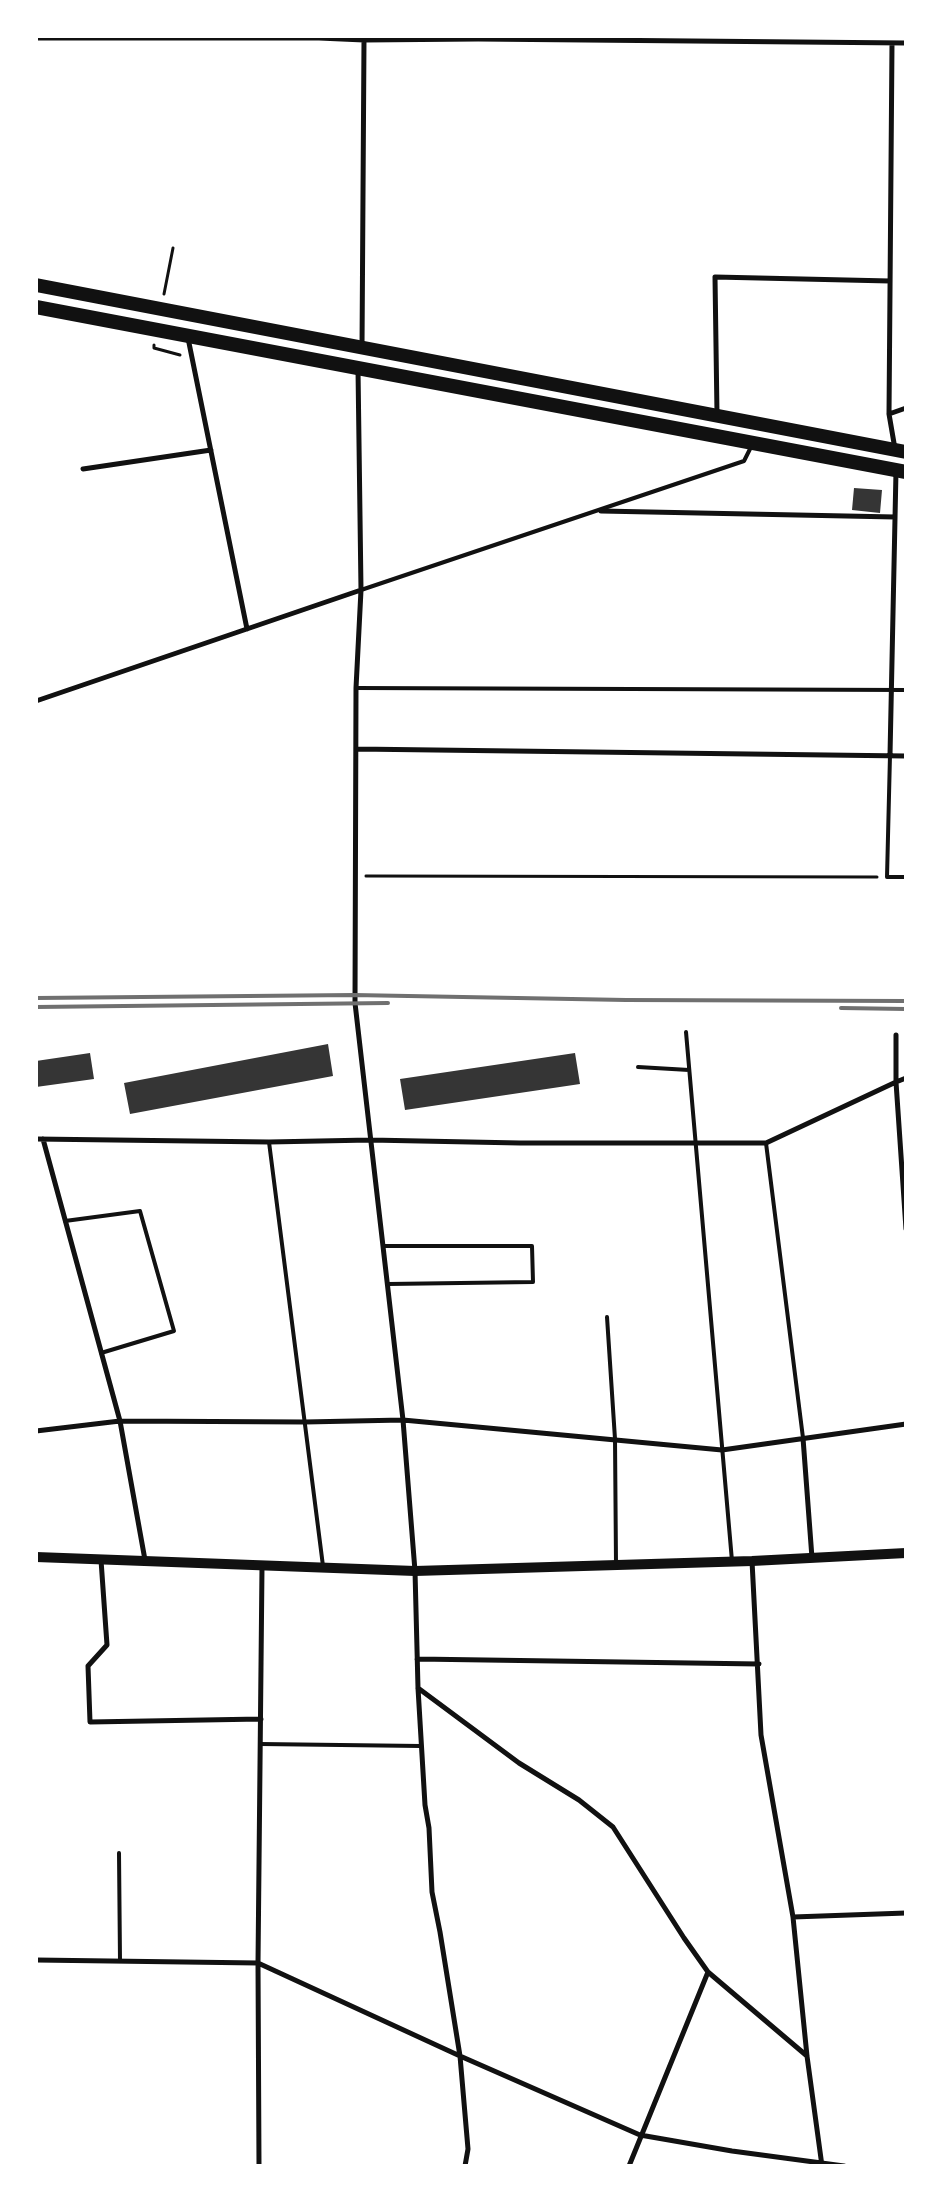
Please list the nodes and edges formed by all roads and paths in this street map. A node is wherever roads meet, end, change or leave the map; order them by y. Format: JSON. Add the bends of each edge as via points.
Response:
{"nodes":[{"id":1,"x":37,"y":37,"type":"edge"},
{"id":2,"x":117,"y":37,"type":"edge"},
{"id":3,"x":182,"y":37,"type":"edge"},
{"id":4,"x":262,"y":37,"type":"edge"},
{"id":5,"x":319,"y":37,"type":"edge"},
{"id":6,"x":478,"y":37,"type":"edge"},
{"id":7,"x":397,"y":38,"type":"edge"},
{"id":8,"x":527,"y":38,"type":"edge"},
{"id":9,"x":606,"y":38,"type":"edge"},
{"id":10,"x":695,"y":39,"type":"edge"},
{"id":11,"x":811,"y":39,"type":"edge"},
{"id":12,"x":364,"y":40,"type":"junction"},
{"id":13,"x":892,"y":43,"type":"junction"},
{"id":14,"x":906,"y":43,"type":"edge"},
{"id":15,"x":173,"y":248,"type":"dead end"},
{"id":16,"x":890,"y":281,"type":"junction"},
{"id":17,"x":36,"y":285,"type":"edge"},
{"id":18,"x":166,"y":286,"type":"dead end"},
{"id":19,"x":36,"y":307,"type":"edge"},
{"id":20,"x":188,"y":336,"type":"junction"},
{"id":21,"x":154,"y":348,"type":"dead end"},
{"id":22,"x":362,"y":348,"type":"junction"},
{"id":23,"x":188,"y":356,"type":"dead end"},
{"id":24,"x":358,"y":368,"type":"junction"},
{"id":25,"x":906,"y":408,"type":"edge"},
{"id":26,"x":889,"y":414,"type":"junction"},
{"id":27,"x":717,"y":416,"type":"junction"},
{"id":28,"x":752,"y":444,"type":"junction"},
{"id":29,"x":211,"y":450,"type":"junction"},
{"id":30,"x":900,"y":451,"type":"edge"},
{"id":31,"x":83,"y":469,"type":"dead end"},
{"id":32,"x":901,"y":471,"type":"edge"},
{"id":33,"x":601,"y":511,"type":"junction"},
{"id":34,"x":895,"y":517,"type":"junction"},
{"id":35,"x":361,"y":590,"type":"junction"},
{"id":36,"x":247,"y":629,"type":"junction"},
{"id":37,"x":356,"y":688,"type":"junction"},
{"id":38,"x":891,"y":690,"type":"junction"},
{"id":39,"x":906,"y":690,"type":"edge"},
{"id":40,"x":36,"y":702,"type":"edge"},
{"id":41,"x":356,"y":749,"type":"junction"},
{"id":42,"x":890,"y":755,"type":"junction"},
{"id":43,"x":906,"y":756,"type":"edge"},
{"id":44,"x":355,"y":876,"type":"junction"},
{"id":45,"x":887,"y":877,"type":"junction"},
{"id":46,"x":906,"y":877,"type":"edge"},
{"id":47,"x":686,"y":1032,"type":"dead end"},
{"id":48,"x":896,"y":1035,"type":"dead end"},
{"id":49,"x":638,"y":1067,"type":"dead end"},
{"id":50,"x":689,"y":1070,"type":"junction"},
{"id":51,"x":906,"y":1078,"type":"edge"},
{"id":52,"x":896,"y":1082,"type":"junction"},
{"id":53,"x":36,"y":1139,"type":"edge"},
{"id":54,"x":43,"y":1139,"type":"junction"},
{"id":55,"x":370,"y":1140,"type":"junction"},
{"id":56,"x":270,"y":1142,"type":"junction"},
{"id":57,"x":766,"y":1142,"type":"junction"},
{"id":58,"x":696,"y":1143,"type":"junction"},
{"id":59,"x":65,"y":1221,"type":"junction"},
{"id":60,"x":906,"y":1228,"type":"edge"},
{"id":61,"x":383,"y":1246,"type":"junction"},
{"id":62,"x":388,"y":1284,"type":"junction"},
{"id":63,"x":606,"y":1317,"type":"dead end"},
{"id":64,"x":101,"y":1353,"type":"junction"},
{"id":65,"x":403,"y":1420,"type":"junction"},
{"id":66,"x":120,"y":1421,"type":"junction"},
{"id":67,"x":305,"y":1422,"type":"junction"},
{"id":68,"x":906,"y":1424,"type":"edge"},
{"id":69,"x":36,"y":1431,"type":"edge"},
{"id":70,"x":803,"y":1438,"type":"junction"},
{"id":71,"x":615,"y":1439,"type":"junction"},
{"id":72,"x":722,"y":1450,"type":"junction"},
{"id":73,"x":906,"y":1552,"type":"edge"},
{"id":74,"x":36,"y":1557,"type":"edge"},
{"id":75,"x":812,"y":1558,"type":"junction"},
{"id":76,"x":101,"y":1560,"type":"junction"},
{"id":77,"x":145,"y":1560,"type":"junction"},
{"id":78,"x":732,"y":1561,"type":"junction"},
{"id":79,"x":752,"y":1561,"type":"junction"},
{"id":80,"x":616,"y":1565,"type":"junction"},
{"id":81,"x":262,"y":1567,"type":"junction"},
{"id":82,"x":323,"y":1568,"type":"junction"},
{"id":83,"x":415,"y":1571,"type":"junction"},
{"id":84,"x":417,"y":1659,"type":"junction"},
{"id":85,"x":759,"y":1664,"type":"junction"},
{"id":86,"x":418,"y":1688,"type":"junction"},
{"id":87,"x":261,"y":1720,"type":"junction"},
{"id":88,"x":260,"y":1744,"type":"junction"},
{"id":89,"x":421,"y":1746,"type":"junction"},
{"id":90,"x":119,"y":1853,"type":"dead end"},
{"id":91,"x":906,"y":1913,"type":"edge"},
{"id":92,"x":793,"y":1916,"type":"junction"},
{"id":93,"x":36,"y":1960,"type":"edge"},
{"id":94,"x":120,"y":1961,"type":"junction"},
{"id":95,"x":258,"y":1963,"type":"junction"},
{"id":96,"x":708,"y":1972,"type":"junction"},
{"id":97,"x":460,"y":2056,"type":"junction"},
{"id":98,"x":807,"y":2056,"type":"junction"},
{"id":99,"x":640,"y":2135,"type":"junction"},
{"id":100,"x":822,"y":2164,"type":"edge"},
{"id":101,"x":259,"y":2166,"type":"edge"},
{"id":102,"x":465,"y":2166,"type":"edge"},
{"id":103,"x":629,"y":2166,"type":"edge"},
{"id":104,"x":844,"y":2166,"type":"edge"}],
"edges":[{"from":1,"to":2,"type":"street"},
{"from":2,"to":3,"type":"street"},
{"from":3,"to":4,"type":"street"},
{"from":4,"to":5,"type":"street"},
{"from":5,"to":12,"type":"street"},
{"from":6,"to":7,"type":"street"},
{"from":6,"to":8,"type":"street"},
{"from":7,"to":12,"type":"street"},
{"from":8,"to":9,"type":"street"},
{"from":9,"to":10,"type":"street"},
{"from":10,"to":11,"type":"street"},
{"from":11,"to":13,"type":"street"},
{"from":12,"to":22,"type":"street"},
{"from":13,"to":14,"type":"street"},
{"from":13,"to":16,"type":"street"},
{"from":15,"to":18,"type":"path"},
{"from":16,"to":26,"type":"street"},
{"from":16,"to":27,"type":"street","via":[[715,278]]},
{"from":17,"to":22,"type":"highway"},
{"from":19,"to":20,"type":"highway"},
{"from":20,"to":24,"type":"highway"},
{"from":20,"to":29,"type":"street"},
{"from":21,"to":23,"type":"path"},
{"from":22,"to":27,"type":"highway"},
{"from":24,"to":28,"type":"highway"},
{"from":24,"to":35,"type":"street"},
{"from":25,"to":26,"type":"street"},
{"from":26,"to":30,"type":"street"},
{"from":27,"to":30,"type":"highway"},
{"from":28,"to":32,"type":"highway"},
{"from":28,"to":33,"type":"lane","via":[[744,461]]},
{"from":29,"to":31,"type":"street"},
{"from":29,"to":36,"type":"street"},
{"from":32,"to":34,"type":"street"},
{"from":33,"to":34,"type":"street"},
{"from":33,"to":35,"type":"lane"},
{"from":34,"to":38,"type":"street"},
{"from":35,"to":36,"type":"street"},
{"from":35,"to":37,"type":"street"},
{"from":36,"to":40,"type":"street"},
{"from":37,"to":38,"type":"lane"},
{"from":37,"to":41,"type":"street"},
{"from":38,"to":39,"type":"lane"},
{"from":38,"to":42,"type":"street"},
{"from":41,"to":42,"type":"street"},
{"from":41,"to":44,"type":"street"},
{"from":42,"to":43,"type":"street"},
{"from":42,"to":45,"type":"lane"},
{"from":44,"to":45,"type":"path"},
{"from":44,"to":55,"type":"street","via":[[355,1003]]},
{"from":45,"to":46,"type":"lane"},
{"from":47,"to":50,"type":"lane"},
{"from":48,"to":52,"type":"street"},
{"from":49,"to":50,"type":"lane"},
{"from":50,"to":58,"type":"lane"},
{"from":51,"to":52,"type":"street"},
{"from":52,"to":57,"type":"street"},
{"from":52,"to":60,"type":"street"},
{"from":53,"to":54,"type":"street"},
{"from":54,"to":56,"type":"street"},
{"from":54,"to":59,"type":"street"},
{"from":55,"to":56,"type":"street"},
{"from":55,"to":58,"type":"street"},
{"from":55,"to":61,"type":"street"},
{"from":56,"to":67,"type":"lane"},
{"from":57,"to":58,"type":"street"},
{"from":57,"to":70,"type":"lane"},
{"from":58,"to":72,"type":"lane"},
{"from":59,"to":64,"type":"street"},
{"from":59,"to":64,"type":"lane","via":[[140,1211],[174,1331]]},
{"from":61,"to":62,"type":"street"},
{"from":61,"to":62,"type":"lane","via":[[532,1246],[533,1282]]},
{"from":62,"to":65,"type":"street"},
{"from":63,"to":71,"type":"lane"},
{"from":64,"to":66,"type":"street"},
{"from":65,"to":67,"type":"street"},
{"from":65,"to":71,"type":"street"},
{"from":65,"to":83,"type":"street"},
{"from":66,"to":67,"type":"street"},
{"from":66,"to":69,"type":"street"},
{"from":66,"to":77,"type":"street"},
{"from":67,"to":82,"type":"lane"},
{"from":68,"to":70,"type":"street"},
{"from":70,"to":72,"type":"street"},
{"from":70,"to":75,"type":"street"},
{"from":71,"to":72,"type":"street"},
{"from":71,"to":80,"type":"lane"},
{"from":72,"to":78,"type":"lane"},
{"from":73,"to":75,"type":"main road"},
{"from":74,"to":76,"type":"main road"},
{"from":75,"to":79,"type":"main road"},
{"from":76,"to":77,"type":"main road"},
{"from":76,"to":87,"type":"street","via":[[107,1645],[88,1666],[90,1722]]},
{"from":77,"to":81,"type":"main road"},
{"from":78,"to":79,"type":"main road"},
{"from":78,"to":80,"type":"main road"},
{"from":79,"to":85,"type":"street"},
{"from":80,"to":83,"type":"main road"},
{"from":81,"to":82,"type":"main road"},
{"from":81,"to":87,"type":"street"},
{"from":82,"to":83,"type":"main road"},
{"from":83,"to":84,"type":"street"},
{"from":84,"to":85,"type":"street"},
{"from":84,"to":86,"type":"street"},
{"from":85,"to":92,"type":"street","via":[[761,1735]]},
{"from":86,"to":89,"type":"street"},
{"from":86,"to":96,"type":"street","via":[[518,1763],[579,1800],[613,1826]]},
{"from":87,"to":88,"type":"street"},
{"from":88,"to":89,"type":"lane"},
{"from":88,"to":95,"type":"street"},
{"from":89,"to":97,"type":"street","via":[[432,1892]]},
{"from":90,"to":94,"type":"lane"},
{"from":91,"to":92,"type":"street"},
{"from":92,"to":98,"type":"street"},
{"from":93,"to":94,"type":"street"},
{"from":94,"to":95,"type":"street"},
{"from":95,"to":97,"type":"street"},
{"from":95,"to":101,"type":"street"},
{"from":96,"to":98,"type":"street"},
{"from":96,"to":99,"type":"street"},
{"from":97,"to":99,"type":"street"},
{"from":97,"to":102,"type":"street","via":[[468,2150]]},
{"from":98,"to":100,"type":"street"},
{"from":99,"to":100,"type":"street"},
{"from":99,"to":103,"type":"street"},
{"from":100,"to":104,"type":"street"}]}
